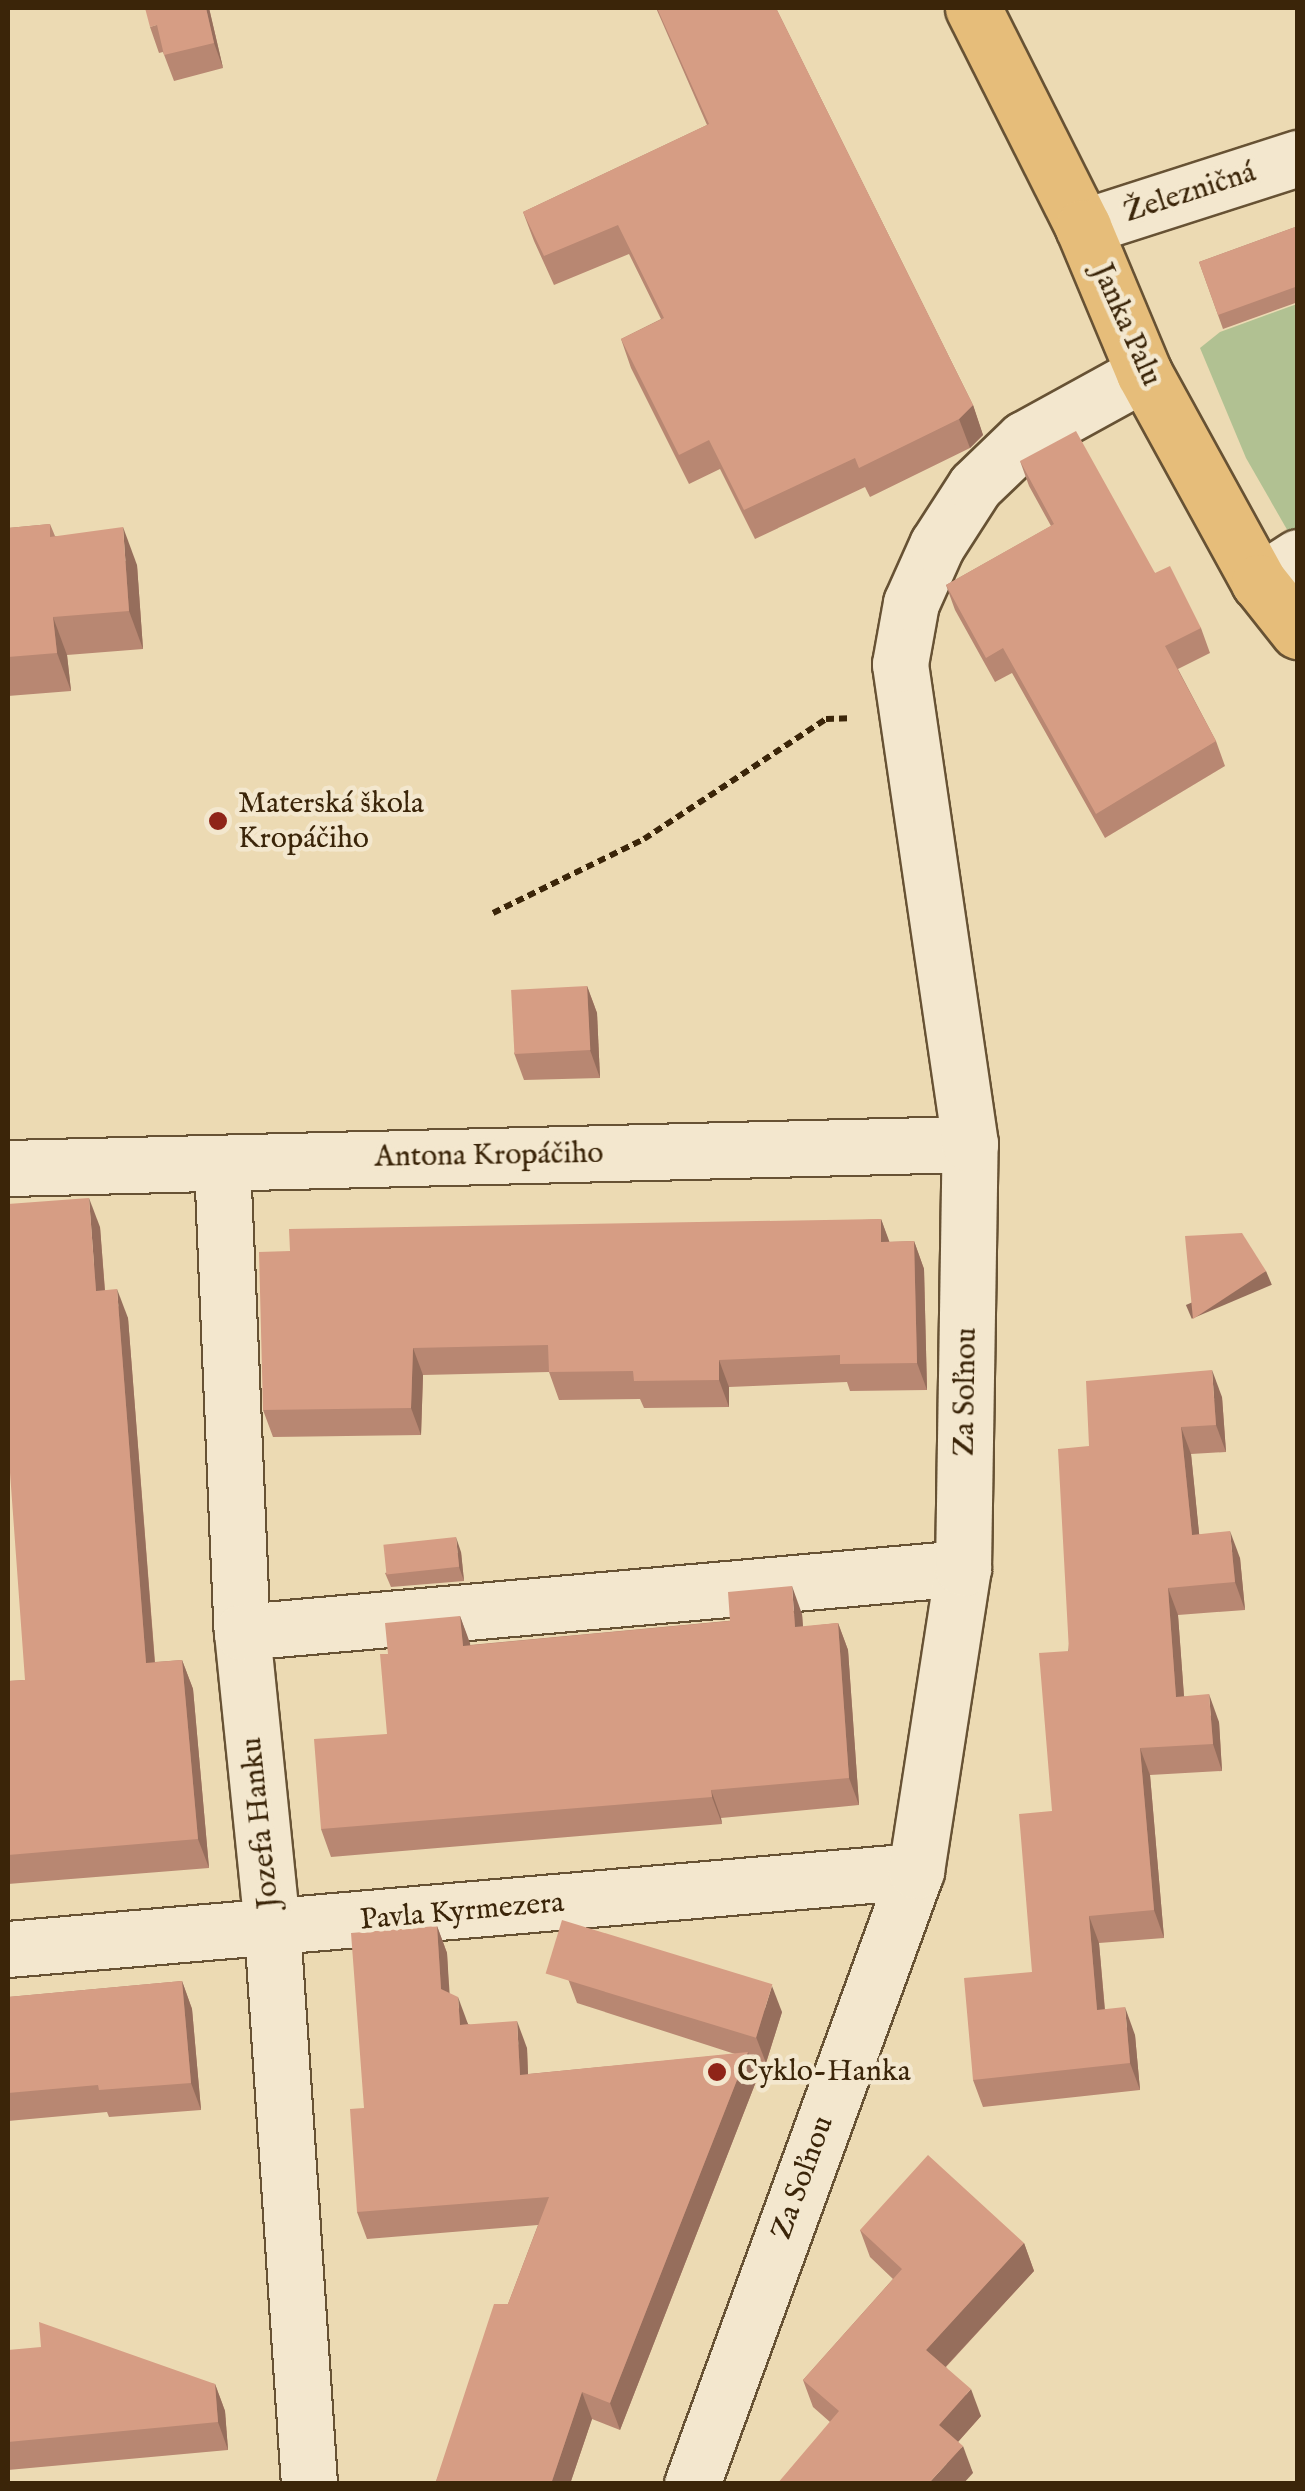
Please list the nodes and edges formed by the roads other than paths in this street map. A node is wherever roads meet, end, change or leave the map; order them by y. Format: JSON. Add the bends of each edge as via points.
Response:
{"nodes":[{"id":1,"x":973,"y":8,"type":"edge"},
{"id":2,"x":1298,"y":158,"type":"edge"},
{"id":3,"x":1083,"y":227,"type":"junction"},
{"id":4,"x":1144,"y":372,"type":"junction"},
{"id":5,"x":1278,"y":570,"type":"edge"},
{"id":6,"x":1298,"y":632,"type":"edge"},
{"id":7,"x":970,"y":1144,"type":"junction"},
{"id":8,"x":222,"y":1163,"type":"junction"},
{"id":9,"x":8,"y":1168,"type":"edge"},
{"id":10,"x":963,"y":1568,"type":"junction"},
{"id":11,"x":242,"y":1632,"type":"junction"},
{"id":12,"x":916,"y":1872,"type":"junction"},
{"id":13,"x":272,"y":1928,"type":"junction"},
{"id":14,"x":8,"y":1949,"type":"edge"},
{"id":15,"x":308,"y":2484,"type":"edge"},
{"id":16,"x":692,"y":2484,"type":"edge"}],
"edges":[{"from":1,"to":3,"type":"main road","name":"Janka Palu"},
{"from":2,"to":3,"type":"street","name":"Železničná"},
{"from":3,"to":4,"type":"main road","name":"Janka Palu"},
{"from":4,"to":5,"type":"main road","name":"Janka Palu"},
{"from":4,"to":7,"type":"street","name":"Za Soľnou","via":[[1024,439],[975,486],[937,545],[911,603],[900,664]]},
{"from":5,"to":6,"type":"main road","name":"Janka Palu"},
{"from":7,"to":8,"type":"street","name":"Antona Kropáčiho"},
{"from":7,"to":10,"type":"street","name":"Za Soľnou"},
{"from":8,"to":9,"type":"street","name":"Antona Kropáčiho"},
{"from":8,"to":11,"type":"street","name":"Jozefa Hanku"},
{"from":10,"to":11,"type":"street"},
{"from":10,"to":12,"type":"street","name":"Za Soľnou"},
{"from":11,"to":13,"type":"street","name":"Jozefa Hanku"},
{"from":12,"to":13,"type":"street","name":"Pavla Kyrmezera"},
{"from":12,"to":16,"type":"street","name":"Za Soľnou"},
{"from":13,"to":14,"type":"street","name":"Pavla Kyrmezera"},
{"from":13,"to":15,"type":"street","name":"Jozefa Hanku"}]}
